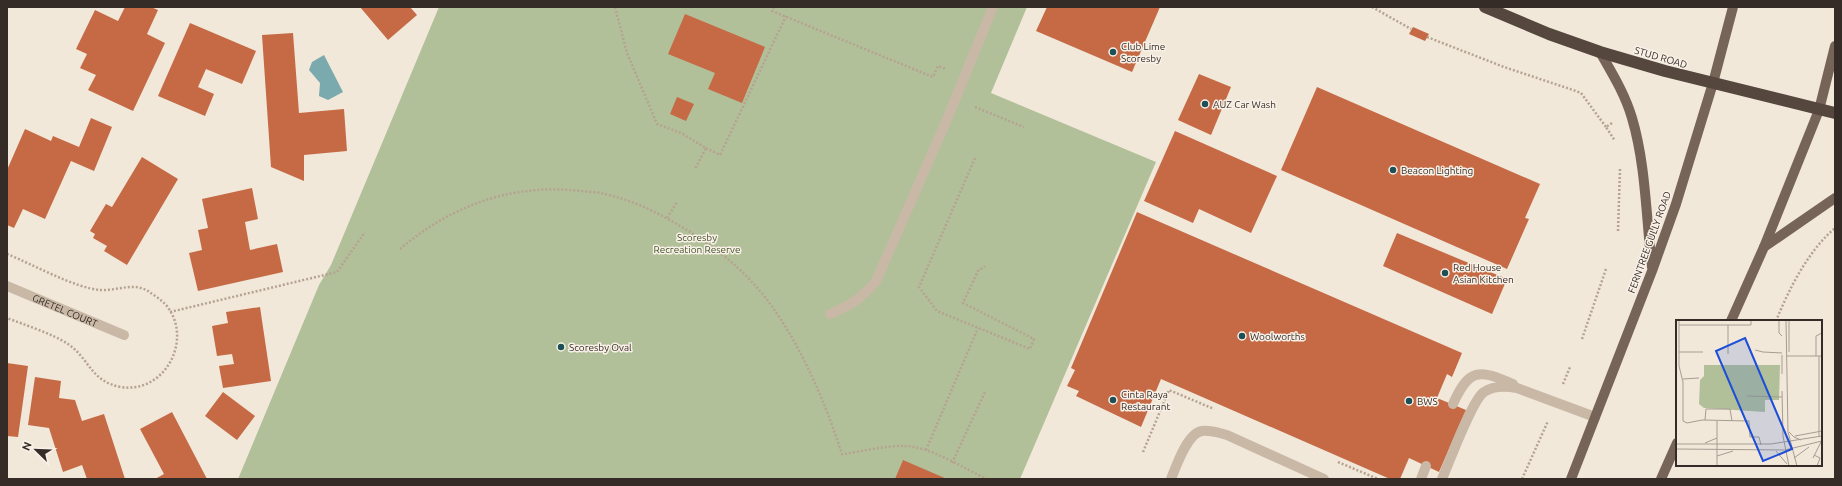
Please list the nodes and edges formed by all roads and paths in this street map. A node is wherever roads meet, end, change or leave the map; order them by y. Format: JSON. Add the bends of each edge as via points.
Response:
{"nodes":[{"id":1,"x":615,"y":7,"type":"edge"},
{"id":2,"x":774,"y":7,"type":"edge"},
{"id":3,"x":993,"y":7,"type":"edge"},
{"id":4,"x":1372,"y":7,"type":"edge"},
{"id":5,"x":1485,"y":7,"type":"edge"},
{"id":6,"x":1732,"y":7,"type":"edge"},
{"id":7,"x":786,"y":16,"type":"junction"},
{"id":8,"x":1411,"y":29,"type":"dead end"},
{"id":9,"x":1427,"y":37,"type":"dead end"},
{"id":10,"x":1835,"y":46,"type":"edge"},
{"id":11,"x":1600,"y":52,"type":"junction"},
{"id":12,"x":949,"y":70,"type":"dead end"},
{"id":13,"x":1713,"y":83,"type":"junction"},
{"id":14,"x":970,"y":105,"type":"dead end"},
{"id":15,"x":1818,"y":110,"type":"junction"},
{"id":16,"x":1835,"y":113,"type":"edge"},
{"id":17,"x":1617,"y":121,"type":"dead end"},
{"id":18,"x":1606,"y":127,"type":"junction"},
{"id":19,"x":1024,"y":128,"type":"dead end"},
{"id":20,"x":1616,"y":143,"type":"dead end"},
{"id":21,"x":706,"y":148,"type":"junction"},
{"id":22,"x":975,"y":158,"type":"dead end"},
{"id":23,"x":1620,"y":161,"type":"dead end"},
{"id":24,"x":695,"y":169,"type":"dead end"},
{"id":25,"x":1835,"y":198,"type":"edge"},
{"id":26,"x":677,"y":202,"type":"dead end"},
{"id":27,"x":667,"y":218,"type":"junction"},
{"id":28,"x":1835,"y":228,"type":"edge"},
{"id":29,"x":1618,"y":231,"type":"dead end"},
{"id":30,"x":365,"y":232,"type":"dead end"},
{"id":31,"x":1764,"y":247,"type":"junction"},
{"id":32,"x":400,"y":249,"type":"dead end"},
{"id":33,"x":985,"y":266,"type":"dead end"},
{"id":34,"x":1606,"y":269,"type":"dead end"},
{"id":35,"x":1652,"y":270,"type":"junction"},
{"id":36,"x":7,"y":286,"type":"edge"},
{"id":37,"x":170,"y":312,"type":"dead end"},
{"id":38,"x":830,"y":314,"type":"dead end"},
{"id":39,"x":1731,"y":320,"type":"edge"},
{"id":40,"x":1776,"y":320,"type":"edge"},
{"id":41,"x":978,"y":328,"type":"junction"},
{"id":42,"x":124,"y":335,"type":"dead end"},
{"id":43,"x":1582,"y":339,"type":"dead end"},
{"id":44,"x":1570,"y":367,"type":"dead end"},
{"id":45,"x":1560,"y":390,"type":"dead end"},
{"id":46,"x":984,"y":392,"type":"dead end"},
{"id":47,"x":1531,"y":392,"type":"junction"},
{"id":48,"x":1453,"y":404,"type":"dead end"},
{"id":49,"x":1550,"y":415,"type":"dead end"},
{"id":50,"x":1595,"y":417,"type":"junction"},
{"id":51,"x":1676,"y":445,"type":"edge"},
{"id":52,"x":926,"y":450,"type":"junction"},
{"id":53,"x":952,"y":462,"type":"junction"},
{"id":54,"x":1426,"y":466,"type":"dead end"},
{"id":55,"x":987,"y":479,"type":"edge"},
{"id":56,"x":1171,"y":479,"type":"edge"},
{"id":57,"x":1324,"y":479,"type":"edge"},
{"id":58,"x":1421,"y":479,"type":"edge"},
{"id":59,"x":1442,"y":479,"type":"edge"},
{"id":60,"x":1522,"y":479,"type":"edge"},
{"id":61,"x":1571,"y":479,"type":"edge"},
{"id":62,"x":1661,"y":479,"type":"edge"}],
"edges":[{"from":1,"to":21,"type":"path","via":[[627,54],[657,124],[681,133]]},
{"from":2,"to":7,"type":"path","via":[[772,11]]},
{"from":3,"to":38,"type":"street","via":[[876,281],[852,305]]},
{"from":4,"to":8,"type":"path"},
{"from":5,"to":11,"type":"highway","name":"STUD ROAD"},
{"from":6,"to":13,"type":"main road","name":"FERNTREE GULLY ROAD"},
{"from":7,"to":12,"type":"path","via":[[933,77],[938,66]]},
{"from":7,"to":21,"type":"path","via":[[720,155]]},
{"from":9,"to":18,"type":"path","via":[[1581,93]]},
{"from":10,"to":15,"type":"main road"},
{"from":11,"to":13,"type":"highway","name":"STUD ROAD"},
{"from":11,"to":35,"type":"main road","via":[[1622,91],[1639,143]]},
{"from":13,"to":15,"type":"highway","name":"STUD ROAD"},
{"from":13,"to":35,"type":"main road","name":"FERNTREE GULLY ROAD","via":[[1692,155]]},
{"from":14,"to":19,"type":"path"},
{"from":15,"to":16,"type":"highway","name":"STUD ROAD"},
{"from":15,"to":31,"type":"main road"},
{"from":17,"to":18,"type":"path"},
{"from":18,"to":20,"type":"path"},
{"from":21,"to":24,"type":"path"},
{"from":22,"to":41,"type":"path","via":[[919,287],[937,311]]},
{"from":23,"to":29,"type":"path"},
{"from":25,"to":31,"type":"main road"},
{"from":26,"to":27,"type":"path"},
{"from":27,"to":32,"type":"path","via":[[604,193],[563,189],[519,192],[497,196],[435,222]]},
{"from":27,"to":52,"type":"path","via":[[694,233],[729,260],[770,304],[814,381],[827,409],[842,454],[904,445]]},
{"from":28,"to":40,"type":"path","via":[[1813,253]]},
{"from":30,"to":37,"type":"path","via":[[337,272]]},
{"from":31,"to":39,"type":"main road"},
{"from":33,"to":41,"type":"path","via":[[978,270],[963,303],[1034,339],[1030,350]]},
{"from":34,"to":43,"type":"path"},
{"from":35,"to":50,"type":"main road","name":"FERNTREE GULLY ROAD"},
{"from":36,"to":42,"type":"street","name":"GRETEL COURT"},
{"from":41,"to":52,"type":"path"},
{"from":44,"to":45,"type":"path"},
{"from":46,"to":53,"type":"path"},
{"from":47,"to":48,"type":"street","via":[[1490,375],[1477,375],[1465,381]]},
{"from":47,"to":50,"type":"street"},
{"from":47,"to":59,"type":"street","via":[[1505,386],[1483,392],[1474,404]]},
{"from":49,"to":60,"type":"path"},
{"from":50,"to":61,"type":"main road","name":"FERNTREE GULLY ROAD"},
{"from":51,"to":62,"type":"main road"},
{"from":52,"to":53,"type":"path"},
{"from":53,"to":55,"type":"path"},
{"from":54,"to":58,"type":"street"},
{"from":56,"to":57,"type":"street","via":[[1184,449],[1191,438],[1200,431],[1227,435]]}]}
